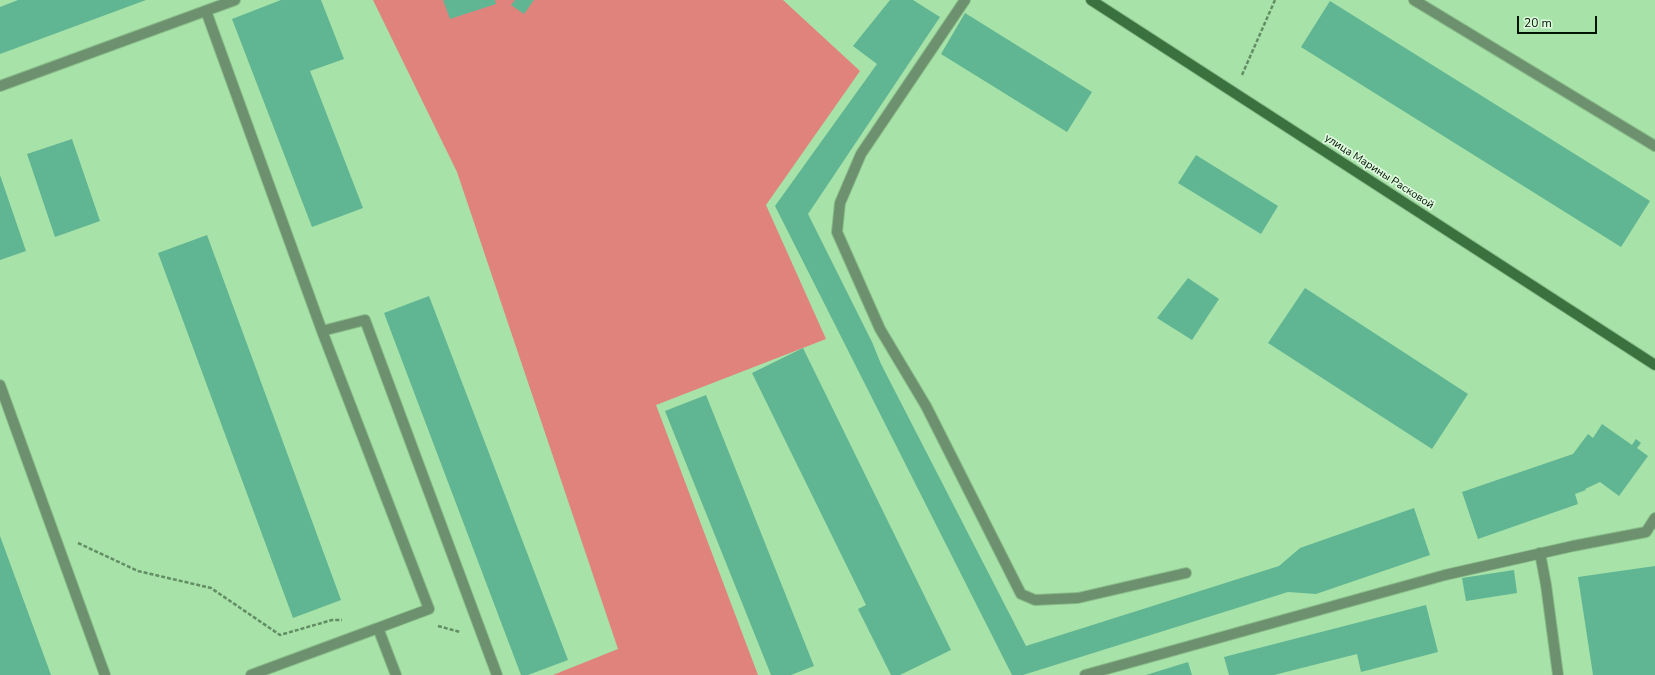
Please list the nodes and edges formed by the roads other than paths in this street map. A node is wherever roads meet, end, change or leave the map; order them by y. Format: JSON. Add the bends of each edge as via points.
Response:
{"nodes":[{"id":1,"x":235,"y":0,"type":"edge"},
{"id":2,"x":965,"y":0,"type":"edge"},
{"id":3,"x":1091,"y":0,"type":"edge"},
{"id":4,"x":1414,"y":0,"type":"edge"},
{"id":5,"x":206,"y":11,"type":"junction"},
{"id":6,"x":0,"y":86,"type":"edge"},
{"id":7,"x":1655,"y":146,"type":"edge"},
{"id":8,"x":322,"y":330,"type":"junction"},
{"id":9,"x":1655,"y":365,"type":"edge"},
{"id":10,"x":0,"y":385,"type":"edge"},
{"id":11,"x":1655,"y":518,"type":"edge"},
{"id":12,"x":1540,"y":553,"type":"junction"},
{"id":13,"x":1186,"y":573,"type":"dead end"},
{"id":14,"x":378,"y":628,"type":"junction"},
{"id":15,"x":105,"y":675,"type":"edge"},
{"id":16,"x":251,"y":675,"type":"edge"},
{"id":17,"x":396,"y":675,"type":"edge"},
{"id":18,"x":497,"y":675,"type":"edge"},
{"id":19,"x":1085,"y":675,"type":"edge"},
{"id":20,"x":1558,"y":675,"type":"edge"}],
"edges":[{"from":1,"to":5,"type":"street"},
{"from":2,"to":13,"type":"street","via":[[862,154],[840,203],[837,232],[880,329],[926,406],[1021,594],[1035,600],[1078,598]]},
{"from":3,"to":9,"type":"main road","name":"улица Марины Расковой"},
{"from":4,"to":7,"type":"street"},
{"from":5,"to":6,"type":"street"},
{"from":5,"to":8,"type":"street"},
{"from":8,"to":14,"type":"street","via":[[429,609]]},
{"from":8,"to":18,"type":"street","via":[[365,320]]},
{"from":10,"to":15,"type":"street"},
{"from":11,"to":12,"type":"street","via":[[1646,532]]},
{"from":12,"to":19,"type":"street","via":[[1445,575]]},
{"from":12,"to":20,"type":"street"},
{"from":14,"to":16,"type":"street"},
{"from":14,"to":17,"type":"street"}]}
